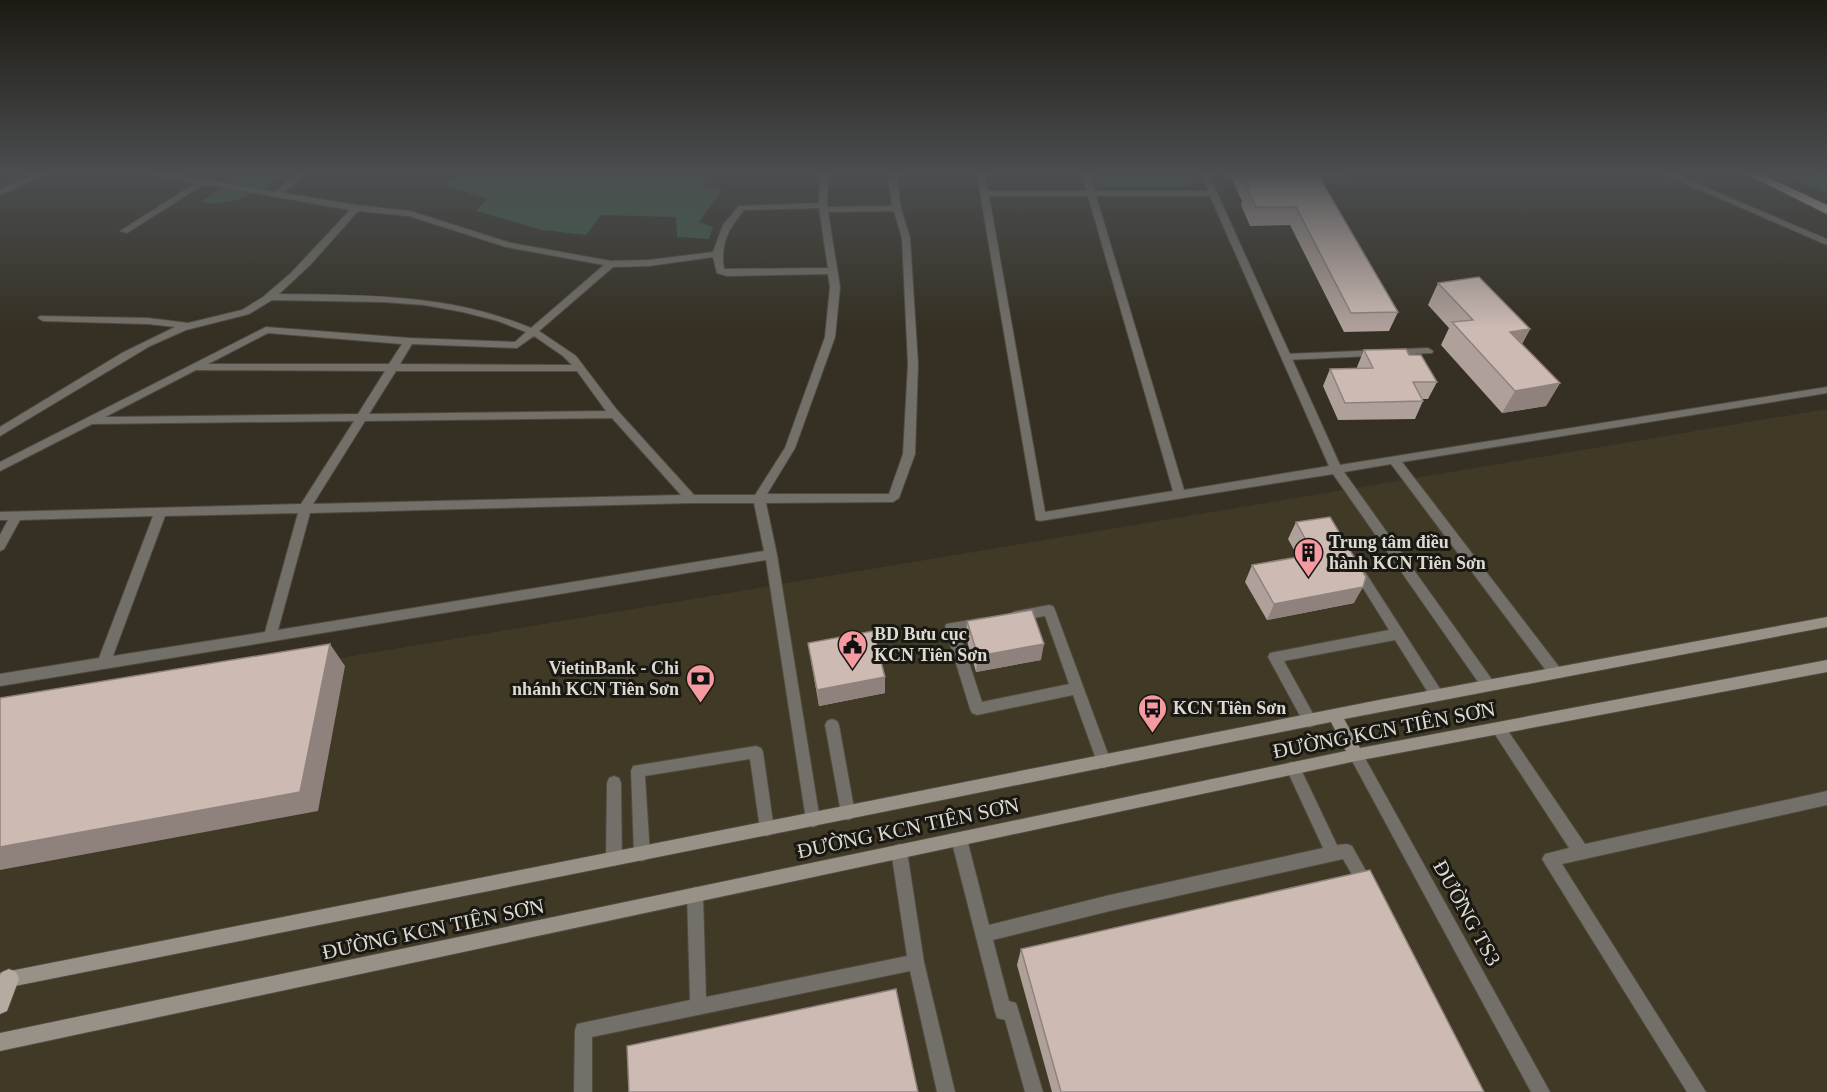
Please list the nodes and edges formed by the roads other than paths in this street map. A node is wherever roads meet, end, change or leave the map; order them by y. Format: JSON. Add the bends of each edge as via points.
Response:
{"nodes":[{"id":1,"x":132,"y":226,"type":"edge"},
{"id":2,"x":340,"y":226,"type":"edge"},
{"id":3,"x":449,"y":226,"type":"edge"},
{"id":4,"x":727,"y":226,"type":"edge"},
{"id":5,"x":826,"y":226,"type":"edge"},
{"id":6,"x":902,"y":226,"type":"edge"},
{"id":7,"x":990,"y":226,"type":"edge"},
{"id":8,"x":1101,"y":226,"type":"edge"},
{"id":9,"x":1228,"y":226,"type":"edge"},
{"id":10,"x":1789,"y":226,"type":"edge"},
{"id":11,"x":124,"y":231,"type":"dead end"},
{"id":12,"x":1827,"y":242,"type":"edge"},
{"id":13,"x":717,"y":254,"type":"junction"},
{"id":14,"x":611,"y":264,"type":"junction"},
{"id":15,"x":833,"y":271,"type":"junction"},
{"id":16,"x":268,"y":297,"type":"junction"},
{"id":17,"x":43,"y":318,"type":"dead end"},
{"id":18,"x":189,"y":326,"type":"junction"},
{"id":19,"x":532,"y":332,"type":"junction"},
{"id":20,"x":409,"y":341,"type":"junction"},
{"id":21,"x":1428,"y":351,"type":"dead end"},
{"id":22,"x":1286,"y":357,"type":"junction"},
{"id":23,"x":193,"y":367,"type":"junction"},
{"id":24,"x":393,"y":368,"type":"junction"},
{"id":25,"x":578,"y":368,"type":"junction"},
{"id":26,"x":1827,"y":390,"type":"edge"},
{"id":27,"x":614,"y":414,"type":"junction"},
{"id":28,"x":361,"y":419,"type":"junction"},
{"id":29,"x":90,"y":421,"type":"junction"},
{"id":30,"x":0,"y":432,"type":"edge"},
{"id":31,"x":1395,"y":460,"type":"junction"},
{"id":32,"x":0,"y":467,"type":"edge"},
{"id":33,"x":1336,"y":469,"type":"junction"},
{"id":34,"x":1180,"y":494,"type":"junction"},
{"id":35,"x":759,"y":498,"type":"junction"},
{"id":36,"x":691,"y":499,"type":"junction"},
{"id":37,"x":304,"y":508,"type":"junction"},
{"id":38,"x":162,"y":512,"type":"junction"},
{"id":39,"x":0,"y":516,"type":"edge"},
{"id":40,"x":16,"y":516,"type":"junction"},
{"id":41,"x":0,"y":546,"type":"edge"},
{"id":42,"x":771,"y":555,"type":"junction"},
{"id":43,"x":1348,"y":555,"type":"edge"},
{"id":44,"x":1827,"y":622,"type":"edge"},
{"id":45,"x":1398,"y":634,"type":"junction"},
{"id":46,"x":270,"y":636,"type":"junction"},
{"id":47,"x":104,"y":663,"type":"junction"},
{"id":48,"x":1827,"y":666,"type":"edge"},
{"id":49,"x":1555,"y":672,"type":"junction"},
{"id":50,"x":0,"y":680,"type":"edge"},
{"id":51,"x":1488,"y":685,"type":"junction"},
{"id":52,"x":1077,"y":688,"type":"junction"},
{"id":53,"x":1437,"y":695,"type":"junction"},
{"id":54,"x":1335,"y":716,"type":"junction"},
{"id":55,"x":1310,"y":721,"type":"junction"},
{"id":56,"x":832,"y":725,"type":"dead end"},
{"id":57,"x":1499,"y":729,"type":"junction"},
{"id":58,"x":1356,"y":755,"type":"junction"},
{"id":59,"x":1104,"y":762,"type":"junction"},
{"id":60,"x":1293,"y":768,"type":"junction"},
{"id":61,"x":614,"y":783,"type":"dead end"},
{"id":62,"x":1827,"y":798,"type":"edge"},
{"id":63,"x":848,"y":813,"type":"junction"},
{"id":64,"x":813,"y":820,"type":"junction"},
{"id":65,"x":767,"y":829,"type":"junction"},
{"id":66,"x":959,"y":839,"type":"junction"},
{"id":67,"x":899,"y":851,"type":"junction"},
{"id":68,"x":1581,"y":852,"type":"junction"},
{"id":69,"x":1333,"y":853,"type":"junction"},
{"id":70,"x":642,"y":854,"type":"junction"},
{"id":71,"x":614,"y":859,"type":"junction"},
{"id":72,"x":695,"y":896,"type":"junction"},
{"id":73,"x":1375,"y":903,"type":"edge"},
{"id":74,"x":984,"y":934,"type":"junction"},
{"id":75,"x":916,"y":962,"type":"junction"},
{"id":76,"x":4,"y":980,"type":"edge"},
{"id":77,"x":0,"y":1004,"type":"edge"},
{"id":78,"x":698,"y":1006,"type":"junction"},
{"id":79,"x":0,"y":1042,"type":"edge"},
{"id":80,"x":583,"y":1092,"type":"edge"},
{"id":81,"x":946,"y":1092,"type":"edge"},
{"id":82,"x":1035,"y":1092,"type":"edge"},
{"id":83,"x":1541,"y":1092,"type":"edge"},
{"id":84,"x":1697,"y":1092,"type":"edge"}],
"edges":[{"from":1,"to":11,"type":"street"},
{"from":2,"to":16,"type":"street"},
{"from":3,"to":14,"type":"street","via":[[509,244]]},
{"from":4,"to":13,"type":"street"},
{"from":5,"to":15,"type":"street"},
{"from":6,"to":35,"type":"street","via":[[913,364],[909,454],[893,498]]},
{"from":7,"to":34,"type":"street","via":[[1040,517]]},
{"from":8,"to":34,"type":"street"},
{"from":9,"to":22,"type":"street"},
{"from":10,"to":12,"type":"street"},
{"from":13,"to":14,"type":"street"},
{"from":13,"to":15,"type":"street","via":[[720,271],[727,273]]},
{"from":14,"to":19,"type":"street"},
{"from":15,"to":35,"type":"street","via":[[830,338],[790,448]]},
{"from":16,"to":18,"type":"street","via":[[243,313]]},
{"from":16,"to":19,"type":"street","via":[[429,303],[502,319]]},
{"from":17,"to":18,"type":"street"},
{"from":18,"to":30,"type":"street","via":[[144,345]]},
{"from":19,"to":20,"type":"street","via":[[517,345]]},
{"from":19,"to":25,"type":"street","via":[[568,354]]},
{"from":20,"to":23,"type":"street","via":[[266,330]]},
{"from":20,"to":24,"type":"street"},
{"from":21,"to":22,"type":"street"},
{"from":22,"to":33,"type":"street"},
{"from":23,"to":24,"type":"street"},
{"from":23,"to":29,"type":"street"},
{"from":24,"to":25,"type":"street"},
{"from":24,"to":28,"type":"street"},
{"from":25,"to":27,"type":"street"},
{"from":26,"to":31,"type":"street"},
{"from":27,"to":28,"type":"street"},
{"from":27,"to":36,"type":"street"},
{"from":28,"to":29,"type":"street"},
{"from":28,"to":37,"type":"street"},
{"from":29,"to":32,"type":"street"},
{"from":31,"to":33,"type":"street"},
{"from":31,"to":49,"type":"street"},
{"from":33,"to":34,"type":"street"},
{"from":33,"to":51,"type":"street"},
{"from":35,"to":36,"type":"street"},
{"from":35,"to":42,"type":"street"},
{"from":36,"to":37,"type":"street"},
{"from":37,"to":38,"type":"street"},
{"from":37,"to":46,"type":"street"},
{"from":38,"to":40,"type":"street"},
{"from":38,"to":47,"type":"street"},
{"from":39,"to":40,"type":"street"},
{"from":40,"to":41,"type":"street"},
{"from":42,"to":46,"type":"street"},
{"from":42,"to":64,"type":"street"},
{"from":43,"to":45,"type":"street"},
{"from":44,"to":49,"type":"main road","name":"ĐƯỜNG KCN TIÊN SƠN"},
{"from":45,"to":53,"type":"street"},
{"from":45,"to":55,"type":"street","via":[[1275,657]]},
{"from":46,"to":47,"type":"street"},
{"from":47,"to":50,"type":"street"},
{"from":48,"to":57,"type":"main road","name":"ĐƯỜNG KCN TIÊN SƠN"},
{"from":49,"to":51,"type":"main road","name":"ĐƯỜNG KCN TIÊN SƠN"},
{"from":51,"to":53,"type":"main road","name":"ĐƯỜNG KCN TIÊN SƠN"},
{"from":52,"to":52,"type":"street","via":[[1049,610],[951,628],[977,708]]},
{"from":52,"to":59,"type":"street"},
{"from":53,"to":54,"type":"main road","name":"ĐƯỜNG KCN TIÊN SƠN"},
{"from":54,"to":55,"type":"main road","name":"ĐƯỜNG KCN TIÊN SƠN"},
{"from":54,"to":58,"type":"main road"},
{"from":55,"to":59,"type":"main road","name":"ĐƯỜNG KCN TIÊN SƠN"},
{"from":56,"to":63,"type":"street"},
{"from":57,"to":58,"type":"main road","name":"ĐƯỜNG KCN TIÊN SƠN"},
{"from":57,"to":68,"type":"street"},
{"from":58,"to":60,"type":"main road","name":"ĐƯỜNG KCN TIÊN SƠN"},
{"from":58,"to":83,"type":"street","name":"ĐƯỜNG TS3"},
{"from":59,"to":63,"type":"main road","name":"ĐƯỜNG KCN TIÊN SƠN"},
{"from":60,"to":66,"type":"main road","name":"ĐƯỜNG KCN TIÊN SƠN"},
{"from":60,"to":69,"type":"street"},
{"from":61,"to":71,"type":"street"},
{"from":62,"to":68,"type":"street"},
{"from":63,"to":64,"type":"main road","name":"ĐƯỜNG KCN TIÊN SƠN"},
{"from":64,"to":65,"type":"main road","name":"ĐƯỜNG KCN TIÊN SƠN"},
{"from":65,"to":70,"type":"main road","name":"ĐƯỜNG KCN TIÊN SƠN"},
{"from":65,"to":70,"type":"street","via":[[756,752],[638,771]]},
{"from":66,"to":67,"type":"main road","name":"ĐƯỜNG KCN TIÊN SƠN"},
{"from":66,"to":74,"type":"street"},
{"from":67,"to":72,"type":"main road","name":"ĐƯỜNG KCN TIÊN SƠN"},
{"from":67,"to":75,"type":"street"},
{"from":68,"to":84,"type":"street","via":[[1550,859]]},
{"from":69,"to":73,"type":"street","via":[[1347,851]]},
{"from":69,"to":74,"type":"street"},
{"from":70,"to":71,"type":"main road","name":"ĐƯỜNG KCN TIÊN SƠN"},
{"from":71,"to":76,"type":"main road","name":"ĐƯỜNG KCN TIÊN SƠN"},
{"from":72,"to":78,"type":"street"},
{"from":72,"to":79,"type":"main road","name":"ĐƯỜNG KCN TIÊN SƠN"},
{"from":74,"to":82,"type":"street","via":[[1003,1012],[1010,1010]]},
{"from":75,"to":78,"type":"street"},
{"from":75,"to":81,"type":"street"},
{"from":76,"to":77,"type":"main road"},
{"from":78,"to":80,"type":"street","via":[[583,1029]]}]}
